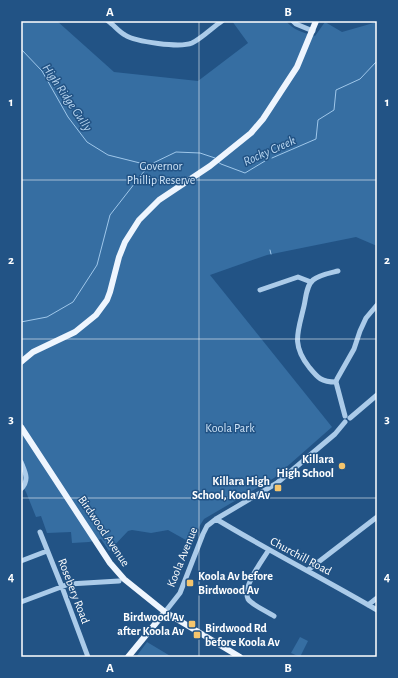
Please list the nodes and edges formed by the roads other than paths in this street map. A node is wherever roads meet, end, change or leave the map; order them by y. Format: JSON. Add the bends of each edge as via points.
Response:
{"nodes":[{"id":1,"x":108,"y":21,"type":"edge"},
{"id":2,"x":222,"y":21,"type":"edge"},
{"id":3,"x":293,"y":21,"type":"edge"},
{"id":4,"x":316,"y":21,"type":"edge"},
{"id":5,"x":312,"y":31,"type":"junction"},
{"id":6,"x":338,"y":271,"type":"dead end"},
{"id":7,"x":311,"y":282,"type":"junction"},
{"id":8,"x":260,"y":290,"type":"dead end"},
{"id":9,"x":377,"y":305,"type":"edge"},
{"id":10,"x":66,"y":337,"type":"junction"},
{"id":11,"x":21,"y":357,"type":"edge"},
{"id":12,"x":21,"y":362,"type":"edge"},
{"id":13,"x":336,"y":382,"type":"junction"},
{"id":14,"x":377,"y":395,"type":"edge"},
{"id":15,"x":346,"y":419,"type":"junction"},
{"id":16,"x":21,"y":428,"type":"edge"},
{"id":17,"x":21,"y":433,"type":"edge"},
{"id":18,"x":42,"y":458,"type":"junction"},
{"id":19,"x":21,"y":462,"type":"edge"},
{"id":20,"x":23,"y":468,"type":"edge"},
{"id":21,"x":21,"y":489,"type":"edge"},
{"id":22,"x":377,"y":517,"type":"edge"},
{"id":23,"x":216,"y":519,"type":"junction"},
{"id":24,"x":40,"y":532,"type":"dead end"},
{"id":25,"x":47,"y":551,"type":"junction"},
{"id":26,"x":268,"y":551,"type":"junction"},
{"id":27,"x":21,"y":562,"type":"edge"},
{"id":28,"x":308,"y":570,"type":"junction"},
{"id":29,"x":119,"y":581,"type":"dead end"},
{"id":30,"x":62,"y":587,"type":"junction"},
{"id":31,"x":377,"y":598,"type":"edge"},
{"id":32,"x":21,"y":602,"type":"edge"},
{"id":33,"x":368,"y":605,"type":"junction"},
{"id":34,"x":377,"y":610,"type":"edge"},
{"id":35,"x":165,"y":612,"type":"junction"},
{"id":36,"x":274,"y":616,"type":"dead end"},
{"id":37,"x":88,"y":657,"type":"edge"},
{"id":38,"x":128,"y":657,"type":"edge"},
{"id":39,"x":240,"y":657,"type":"edge"}],
"edges":[{"from":1,"to":2,"type":"street","via":[[125,35],[139,40],[176,45],[192,43]]},
{"from":3,"to":5,"type":"street"},
{"from":4,"to":5,"type":"main road"},
{"from":5,"to":10,"type":"main road","via":[[297,67],[263,119],[251,133],[200,174],[159,200],[139,220],[125,242],[104,305],[82,328]]},
{"from":6,"to":7,"type":"street"},
{"from":7,"to":8,"type":"street","via":[[298,277]]},
{"from":7,"to":13,"type":"street","via":[[298,332],[298,350],[318,378],[322,381]]},
{"from":9,"to":13,"type":"street","via":[[366,318],[354,349]]},
{"from":10,"to":11,"type":"main road","via":[[31,350]]},
{"from":10,"to":12,"type":"main road","via":[[33,352]]},
{"from":13,"to":15,"type":"street"},
{"from":14,"to":15,"type":"street","name":"Koola Avenue"},
{"from":15,"to":23,"type":"street","name":"Koola Avenue","via":[[335,434],[277,483]]},
{"from":16,"to":18,"type":"main road"},
{"from":17,"to":18,"type":"main road"},
{"from":18,"to":35,"type":"main road","name":"Birdwood Avenue","via":[[110,563],[124,579]]},
{"from":19,"to":20,"type":"street"},
{"from":20,"to":21,"type":"street","via":[[27,476],[26,483]]},
{"from":22,"to":28,"type":"street"},
{"from":23,"to":26,"type":"street","name":"Churchill Road"},
{"from":23,"to":35,"type":"street","name":"Koola Avenue","via":[[205,529],[180,593]]},
{"from":24,"to":25,"type":"street","name":"Rosebery Road"},
{"from":25,"to":27,"type":"street"},
{"from":25,"to":30,"type":"street","name":"Rosebery Road"},
{"from":26,"to":28,"type":"street","name":"Churchill Road"},
{"from":26,"to":36,"type":"street","via":[[248,586],[247,595],[251,602]]},
{"from":28,"to":33,"type":"street","name":"Churchill Road"},
{"from":29,"to":30,"type":"street","via":[[69,584]]},
{"from":30,"to":32,"type":"street"},
{"from":30,"to":37,"type":"street","name":"Rosebery Road"},
{"from":31,"to":33,"type":"street"},
{"from":33,"to":34,"type":"street","name":"Churchill Road"},
{"from":35,"to":38,"type":"main road","name":"Koola Avenue"},
{"from":35,"to":39,"type":"main road","name":"Birdwood Avenue"}]}
